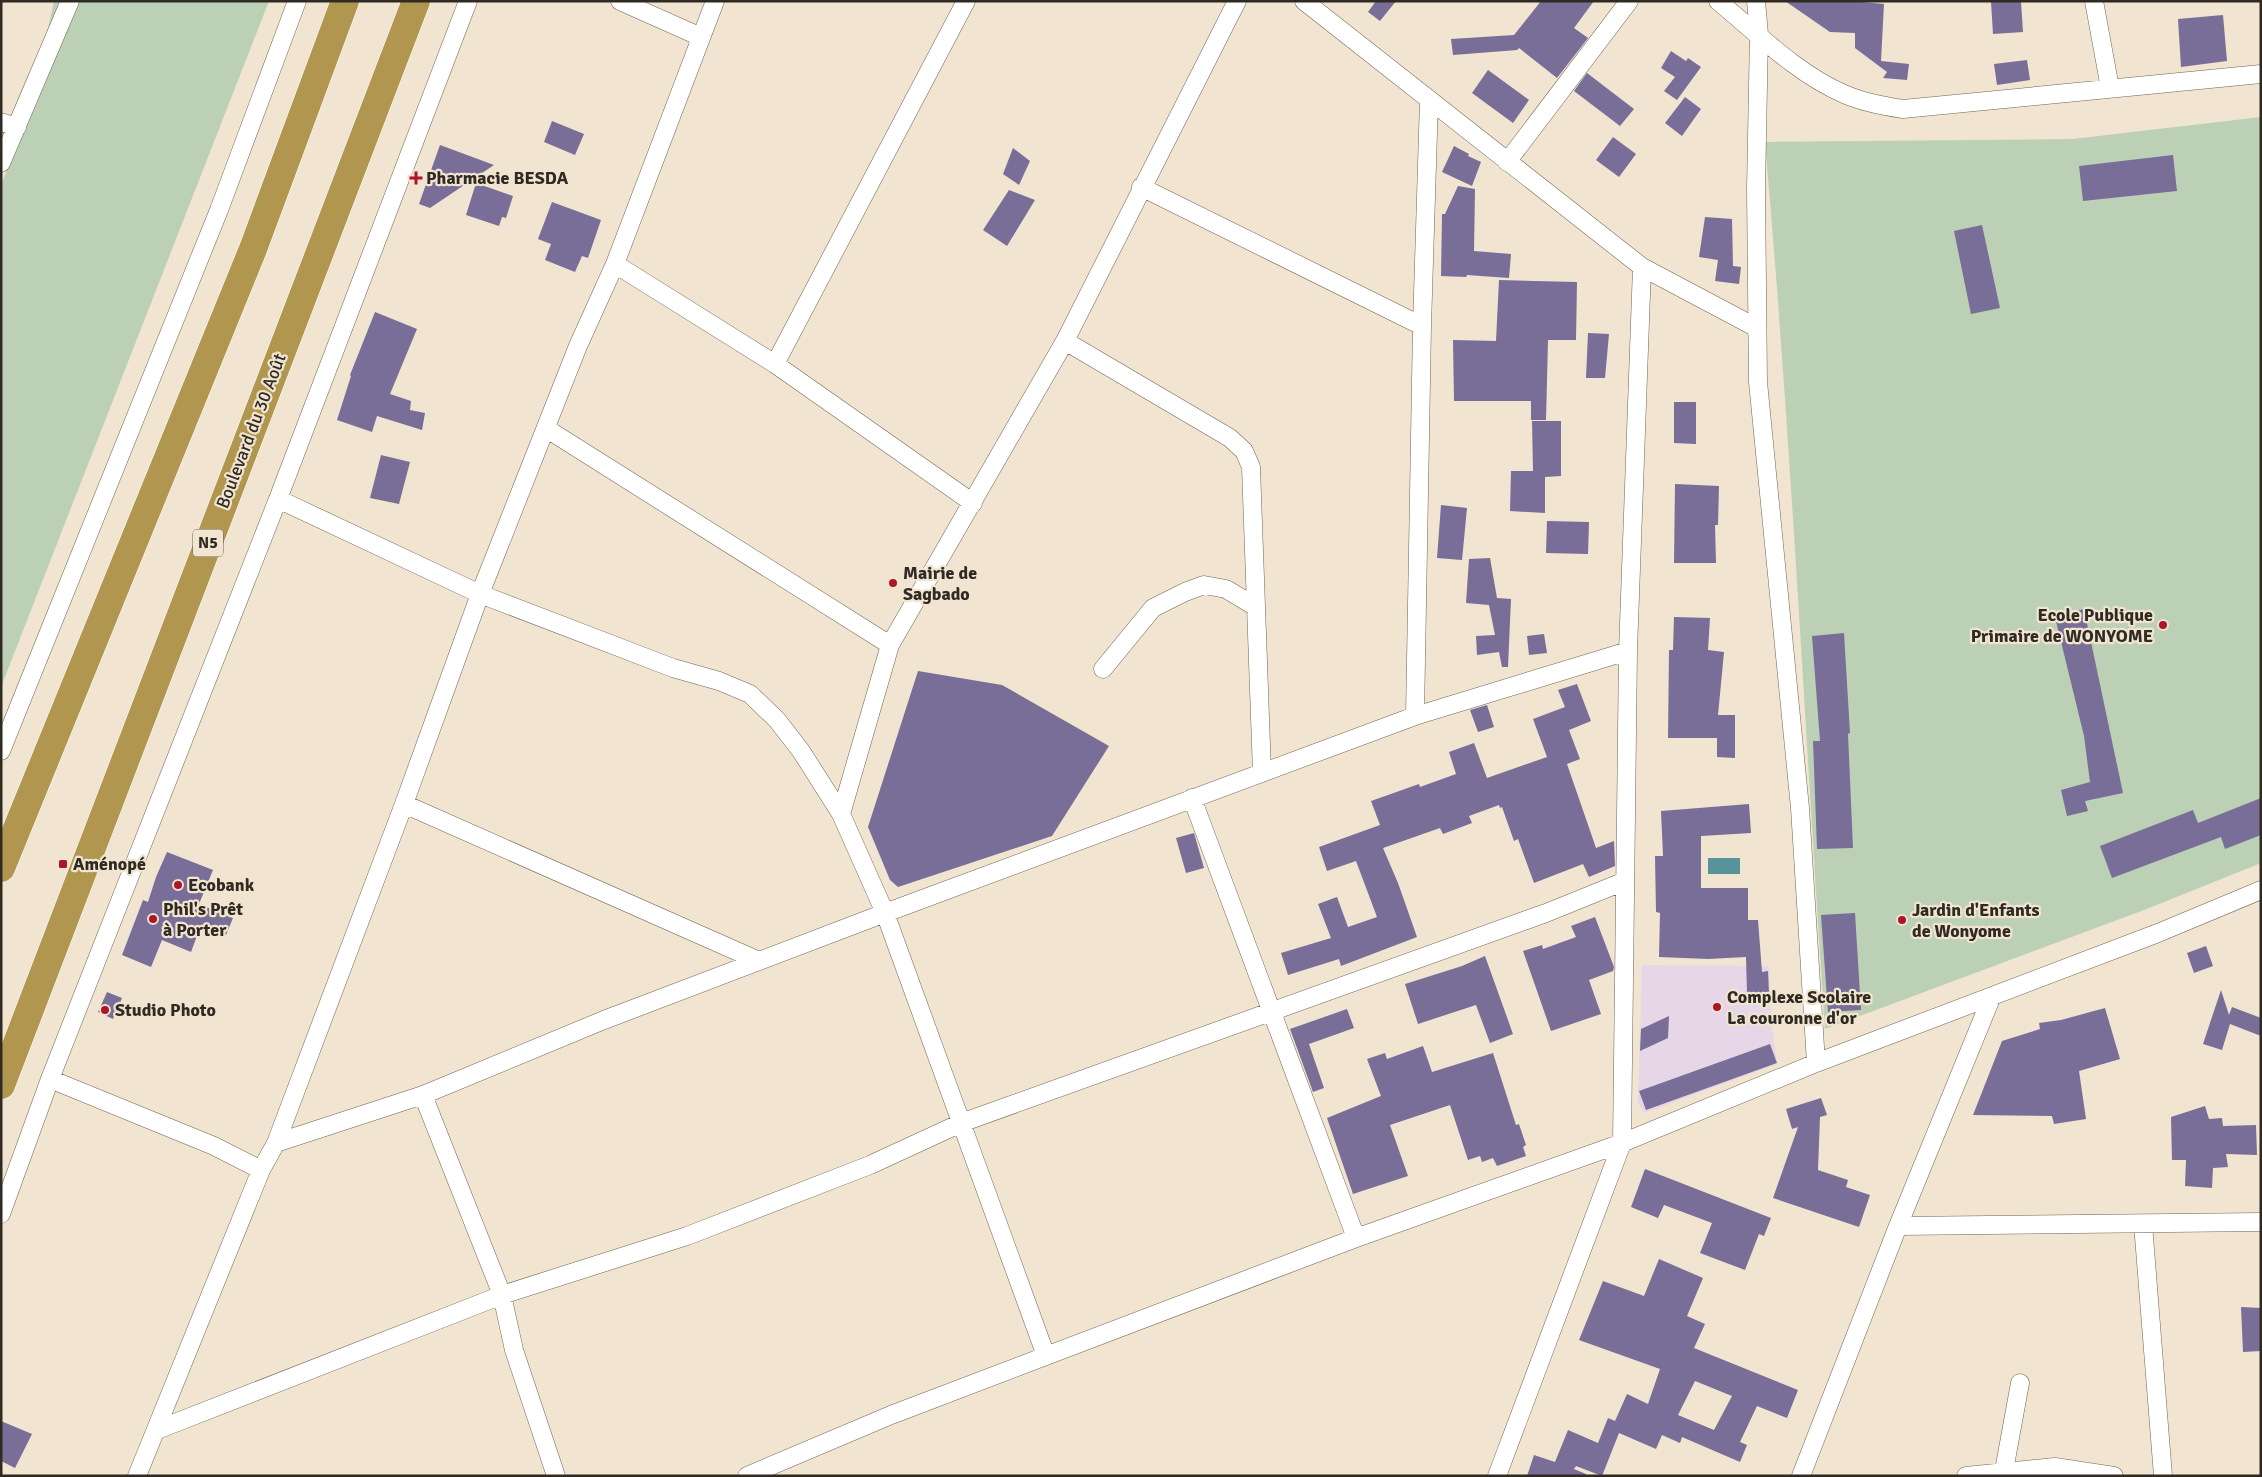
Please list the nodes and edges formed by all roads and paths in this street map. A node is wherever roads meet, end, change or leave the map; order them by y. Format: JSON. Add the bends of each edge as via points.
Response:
{"nodes":[{"id":1,"x":70,"y":1,"type":"edge"},
{"id":2,"x":297,"y":1,"type":"edge"},
{"id":3,"x":345,"y":1,"type":"edge"},
{"id":4,"x":416,"y":1,"type":"edge"},
{"id":5,"x":468,"y":1,"type":"edge"},
{"id":6,"x":620,"y":1,"type":"edge"},
{"id":7,"x":715,"y":1,"type":"edge"},
{"id":8,"x":966,"y":1,"type":"edge"},
{"id":9,"x":1237,"y":1,"type":"edge"},
{"id":10,"x":1304,"y":1,"type":"edge"},
{"id":11,"x":1629,"y":1,"type":"edge"},
{"id":12,"x":1718,"y":1,"type":"edge"},
{"id":13,"x":1756,"y":1,"type":"edge"},
{"id":14,"x":2094,"y":1,"type":"edge"},
{"id":15,"x":1759,"y":34,"type":"junction"},
{"id":16,"x":701,"y":37,"type":"junction"},
{"id":17,"x":2261,"y":74,"type":"edge"},
{"id":18,"x":2110,"y":88,"type":"junction"},
{"id":19,"x":1428,"y":100,"type":"junction"},
{"id":20,"x":9,"y":124,"type":"edge"},
{"id":21,"x":1507,"y":162,"type":"junction"},
{"id":22,"x":1,"y":164,"type":"edge"},
{"id":23,"x":1141,"y":187,"type":"junction"},
{"id":24,"x":615,"y":264,"type":"junction"},
{"id":25,"x":1642,"y":267,"type":"junction"},
{"id":26,"x":1422,"y":326,"type":"junction"},
{"id":27,"x":1756,"y":328,"type":"junction"},
{"id":28,"x":1065,"y":340,"type":"junction"},
{"id":29,"x":775,"y":364,"type":"junction"},
{"id":30,"x":547,"y":429,"type":"junction"},
{"id":31,"x":278,"y":499,"type":"junction"},
{"id":32,"x":973,"y":502,"type":"junction"},
{"id":33,"x":480,"y":594,"type":"junction"},
{"id":34,"x":1256,"y":607,"type":"junction"},
{"id":35,"x":890,"y":645,"type":"junction"},
{"id":36,"x":1628,"y":651,"type":"junction"},
{"id":37,"x":1103,"y":670,"type":"dead end"},
{"id":38,"x":1415,"y":716,"type":"junction"},
{"id":39,"x":1,"y":751,"type":"edge"},
{"id":40,"x":1262,"y":773,"type":"junction"},
{"id":41,"x":1192,"y":798,"type":"junction"},
{"id":42,"x":404,"y":804,"type":"junction"},
{"id":43,"x":841,"y":814,"type":"junction"},
{"id":44,"x":1,"y":868,"type":"edge"},
{"id":45,"x":1625,"y":881,"type":"junction"},
{"id":46,"x":2261,"y":890,"type":"edge"},
{"id":47,"x":885,"y":913,"type":"junction"},
{"id":48,"x":759,"y":961,"type":"junction"},
{"id":49,"x":1992,"y":996,"type":"junction"},
{"id":50,"x":1271,"y":1011,"type":"junction"},
{"id":51,"x":1816,"y":1063,"type":"junction"},
{"id":52,"x":50,"y":1079,"type":"junction"},
{"id":53,"x":1,"y":1085,"type":"edge"},
{"id":54,"x":423,"y":1095,"type":"junction"},
{"id":55,"x":961,"y":1123,"type":"junction"},
{"id":56,"x":276,"y":1143,"type":"junction"},
{"id":57,"x":1622,"y":1143,"type":"junction"},
{"id":58,"x":261,"y":1170,"type":"junction"},
{"id":59,"x":1,"y":1214,"type":"edge"},
{"id":60,"x":2261,"y":1222,"type":"edge"},
{"id":61,"x":2143,"y":1224,"type":"junction"},
{"id":62,"x":1898,"y":1226,"type":"junction"},
{"id":63,"x":1356,"y":1238,"type":"junction"},
{"id":64,"x":502,"y":1295,"type":"junction"},
{"id":65,"x":1046,"y":1356,"type":"junction"},
{"id":66,"x":2020,"y":1383,"type":"dead end"},
{"id":67,"x":157,"y":1430,"type":"junction"},
{"id":68,"x":2003,"y":1473,"type":"edge"},
{"id":69,"x":136,"y":1476,"type":"edge"},
{"id":70,"x":556,"y":1476,"type":"edge"},
{"id":71,"x":748,"y":1476,"type":"edge"},
{"id":72,"x":1497,"y":1476,"type":"edge"},
{"id":73,"x":1801,"y":1476,"type":"edge"},
{"id":74,"x":1966,"y":1476,"type":"edge"},
{"id":75,"x":2114,"y":1476,"type":"edge"},
{"id":76,"x":2163,"y":1476,"type":"edge"}],
"edges":[{"from":1,"to":20,"type":"street"},
{"from":2,"to":39,"type":"street","via":[[219,210]]},
{"from":3,"to":44,"type":"highway","via":[[253,249]]},
{"from":4,"to":53,"type":"highway","name":"Boulevard du 30 Août","number":"N5"},
{"from":5,"to":31,"type":"street"},
{"from":6,"to":16,"type":"street"},
{"from":7,"to":16,"type":"street"},
{"from":8,"to":29,"type":"street"},
{"from":9,"to":23,"type":"street"},
{"from":10,"to":19,"type":"street"},
{"from":11,"to":21,"type":"street"},
{"from":12,"to":15,"type":"street"},
{"from":13,"to":15,"type":"street"},
{"from":14,"to":18,"type":"street"},
{"from":15,"to":18,"type":"street","via":[[1798,68],[1844,94],[1879,106],[1903,109]]},
{"from":15,"to":27,"type":"street"},
{"from":16,"to":24,"type":"street"},
{"from":17,"to":18,"type":"street"},
{"from":19,"to":21,"type":"street"},
{"from":19,"to":26,"type":"street"},
{"from":20,"to":22,"type":"street"},
{"from":21,"to":25,"type":"street"},
{"from":23,"to":26,"type":"street"},
{"from":23,"to":28,"type":"street"},
{"from":24,"to":29,"type":"street"},
{"from":24,"to":30,"type":"street","via":[[578,346]]},
{"from":25,"to":27,"type":"street"},
{"from":25,"to":36,"type":"street"},
{"from":26,"to":38,"type":"street"},
{"from":27,"to":51,"type":"street","via":[[1758,382],[1800,808]]},
{"from":28,"to":32,"type":"street"},
{"from":28,"to":34,"type":"street","via":[[1230,438],[1244,451],[1251,468]]},
{"from":29,"to":32,"type":"street"},
{"from":30,"to":33,"type":"street"},
{"from":30,"to":35,"type":"street"},
{"from":31,"to":33,"type":"street"},
{"from":31,"to":52,"type":"street"},
{"from":32,"to":35,"type":"street"},
{"from":33,"to":42,"type":"street"},
{"from":33,"to":43,"type":"street","via":[[750,694],[777,720]]},
{"from":34,"to":37,"type":"street","via":[[1226,589],[1204,585],[1185,592],[1153,608]]},
{"from":34,"to":40,"type":"street"},
{"from":35,"to":43,"type":"street"},
{"from":36,"to":38,"type":"street"},
{"from":36,"to":45,"type":"street"},
{"from":38,"to":40,"type":"street"},
{"from":40,"to":41,"type":"street"},
{"from":41,"to":47,"type":"street"},
{"from":41,"to":50,"type":"street"},
{"from":42,"to":48,"type":"street"},
{"from":42,"to":56,"type":"street"},
{"from":43,"to":47,"type":"street"},
{"from":45,"to":50,"type":"street","via":[[1546,913]]},
{"from":45,"to":57,"type":"street"},
{"from":46,"to":49,"type":"street"},
{"from":47,"to":48,"type":"street"},
{"from":47,"to":55,"type":"street"},
{"from":48,"to":54,"type":"street","via":[[604,1020]]},
{"from":49,"to":51,"type":"street"},
{"from":49,"to":62,"type":"street"},
{"from":50,"to":55,"type":"street"},
{"from":50,"to":63,"type":"street"},
{"from":51,"to":57,"type":"street"},
{"from":52,"to":58,"type":"street","via":[[214,1146]]},
{"from":52,"to":59,"type":"street"},
{"from":54,"to":56,"type":"street"},
{"from":54,"to":64,"type":"street"},
{"from":55,"to":64,"type":"street","via":[[870,1165],[687,1236]]},
{"from":55,"to":65,"type":"street"},
{"from":56,"to":58,"type":"street"},
{"from":57,"to":63,"type":"street"},
{"from":57,"to":72,"type":"street"},
{"from":58,"to":67,"type":"street"},
{"from":60,"to":61,"type":"street"},
{"from":61,"to":62,"type":"street"},
{"from":61,"to":76,"type":"street"},
{"from":62,"to":73,"type":"street"},
{"from":63,"to":65,"type":"street"},
{"from":64,"to":67,"type":"street"},
{"from":64,"to":70,"type":"street","via":[[514,1350]]},
{"from":65,"to":71,"type":"street","via":[[891,1415]]},
{"from":66,"to":68,"type":"street"},
{"from":67,"to":69,"type":"street"},
{"from":68,"to":74,"type":"street"},
{"from":68,"to":75,"type":"street","via":[[2055,1467]]}]}
